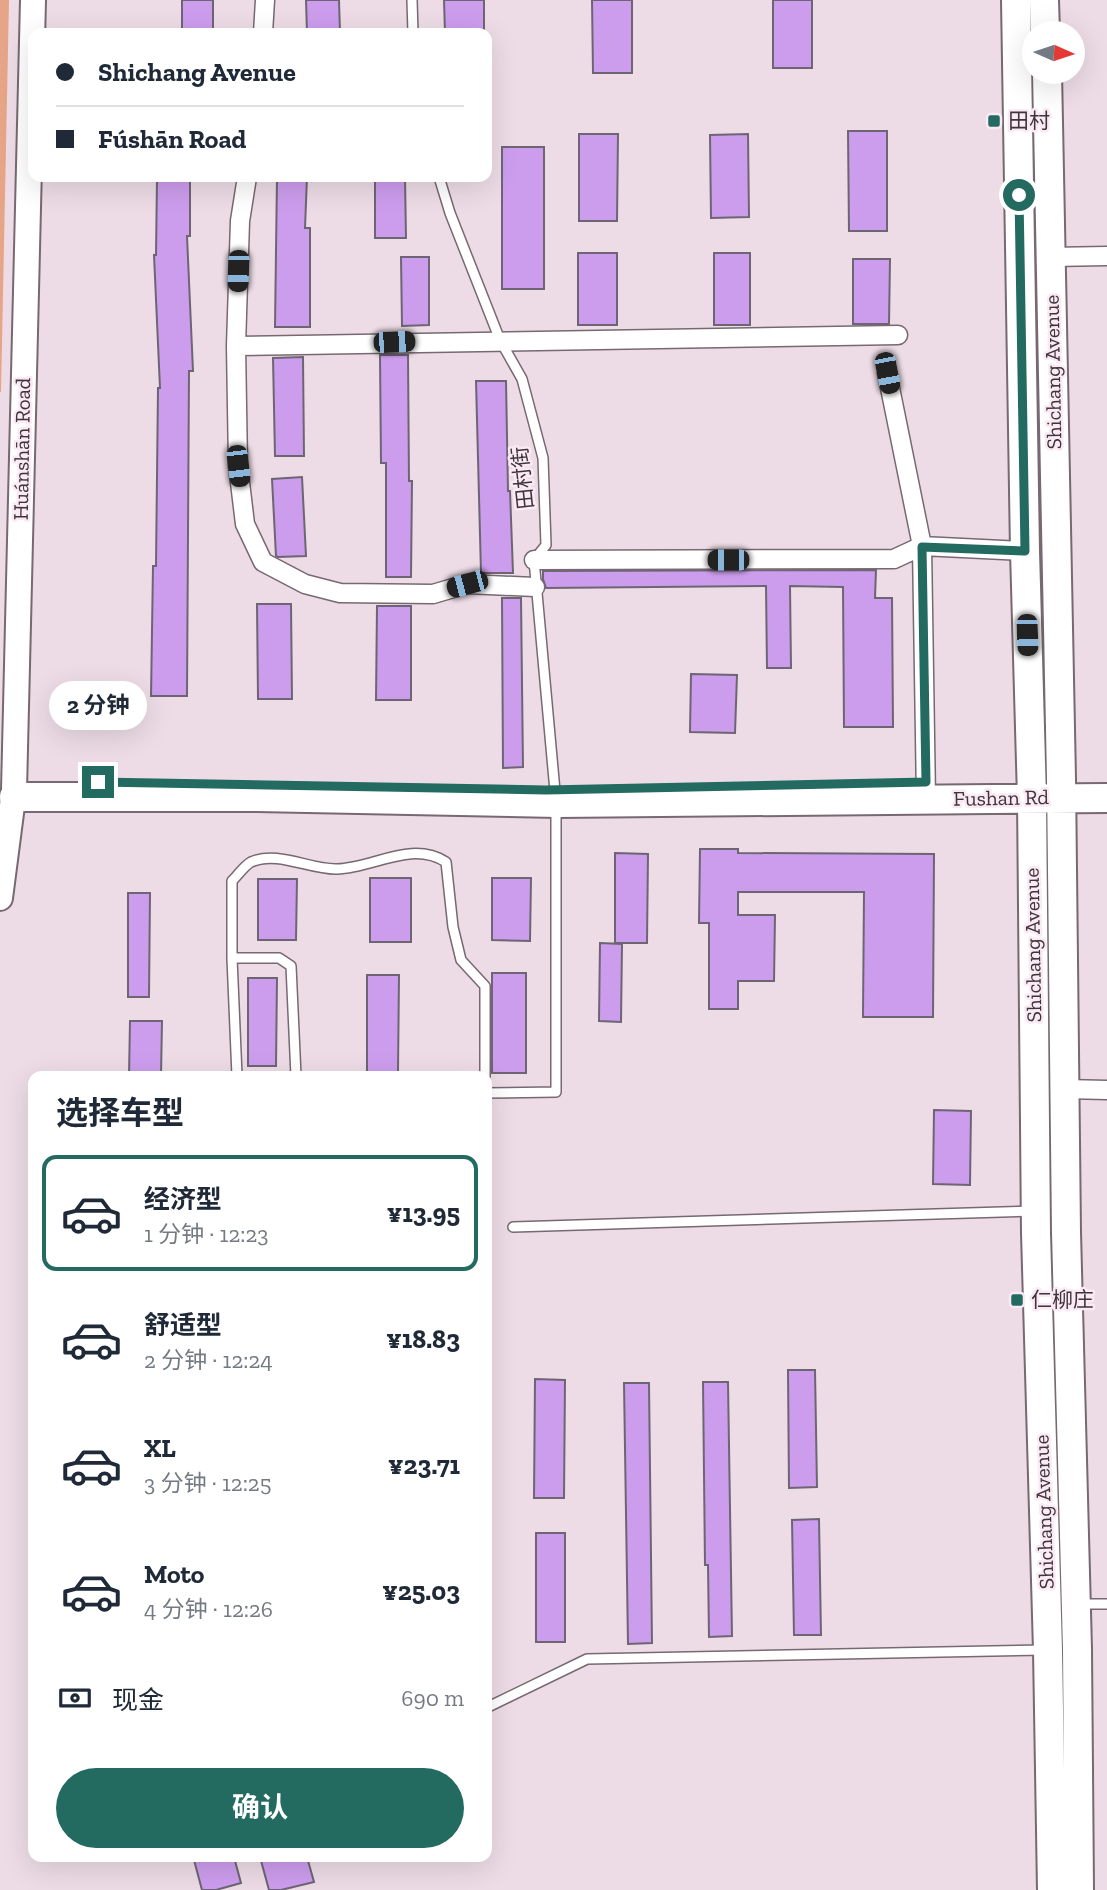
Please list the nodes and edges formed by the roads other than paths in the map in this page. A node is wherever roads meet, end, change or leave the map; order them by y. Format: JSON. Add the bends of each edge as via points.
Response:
{"nodes":[{"id":1,"x":33,"y":0,"type":"edge"},
{"id":2,"x":265,"y":0,"type":"edge"},
{"id":3,"x":412,"y":0,"type":"edge"},
{"id":4,"x":1016,"y":0,"type":"edge"},
{"id":5,"x":1044,"y":0,"type":"edge"},
{"id":6,"x":1045,"y":21,"type":"edge"},
{"id":7,"x":32,"y":28,"type":"edge"},
{"id":8,"x":263,"y":28,"type":"edge"},
{"id":9,"x":413,"y":28,"type":"edge"},
{"id":10,"x":1046,"y":84,"type":"edge"},
{"id":11,"x":28,"y":179,"type":"edge"},
{"id":12,"x":246,"y":182,"type":"edge"},
{"id":13,"x":441,"y":182,"type":"edge"},
{"id":14,"x":1051,"y":257,"type":"junction"},
{"id":15,"x":1107,"y":257,"type":"edge"},
{"id":16,"x":898,"y":335,"type":"dead end"},
{"id":17,"x":499,"y":340,"type":"junction"},
{"id":18,"x":236,"y":346,"type":"junction"},
{"id":19,"x":887,"y":373,"type":"dead end"},
{"id":20,"x":922,"y":547,"type":"junction"},
{"id":21,"x":1025,"y":551,"type":"junction"},
{"id":22,"x":534,"y":560,"type":"junction"},
{"id":23,"x":535,"y":587,"type":"junction"},
{"id":24,"x":1107,"y":779,"type":"edge"},
{"id":25,"x":1061,"y":788,"type":"junction"},
{"id":26,"x":11,"y":789,"type":"edge"},
{"id":27,"x":1031,"y":789,"type":"junction"},
{"id":28,"x":926,"y":791,"type":"junction"},
{"id":29,"x":555,"y":796,"type":"junction"},
{"id":30,"x":1107,"y":798,"type":"edge"},
{"id":31,"x":0,"y":898,"type":"edge"},
{"id":32,"x":232,"y":958,"type":"junction"},
{"id":33,"x":237,"y":1071,"type":"edge"},
{"id":34,"x":296,"y":1071,"type":"edge"},
{"id":35,"x":485,"y":1071,"type":"edge"},
{"id":36,"x":1065,"y":1089,"type":"junction"},
{"id":37,"x":1107,"y":1090,"type":"edge"},
{"id":38,"x":492,"y":1093,"type":"edge"},
{"id":39,"x":1036,"y":1211,"type":"junction"},
{"id":40,"x":513,"y":1227,"type":"dead end"},
{"id":41,"x":1076,"y":1604,"type":"junction"},
{"id":42,"x":1107,"y":1604,"type":"edge"},
{"id":43,"x":1063,"y":1650,"type":"junction"},
{"id":44,"x":492,"y":1705,"type":"edge"},
{"id":45,"x":1052,"y":1890,"type":"edge"},
{"id":46,"x":1079,"y":1890,"type":"edge"}],
"edges":[{"from":1,"to":7,"type":"main road","name":"Huánshān Road"},
{"from":2,"to":8,"type":"street"},
{"from":3,"to":9,"type":"lane"},
{"from":4,"to":21,"type":"main road","name":"Shichang Avenue"},
{"from":5,"to":6,"type":"main road"},
{"from":10,"to":14,"type":"main road","name":"Shichang Avenue"},
{"from":11,"to":26,"type":"main road","name":"Huánshān Road"},
{"from":12,"to":18,"type":"street","via":[[240,221]]},
{"from":13,"to":17,"type":"lane","name":"田村街"},
{"from":14,"to":15,"type":"street"},
{"from":14,"to":25,"type":"main road","name":"Shichang Avenue"},
{"from":16,"to":17,"type":"street"},
{"from":17,"to":18,"type":"street"},
{"from":17,"to":22,"type":"lane","name":"田村街","via":[[522,379],[542,458],[546,545]]},
{"from":18,"to":23,"type":"street","via":[[238,466],[246,524],[263,562],[305,584],[340,593],[433,593],[467,584]]},
{"from":19,"to":20,"type":"street"},
{"from":20,"to":21,"type":"street"},
{"from":20,"to":22,"type":"street","via":[[894,559]]},
{"from":20,"to":28,"type":"street"},
{"from":21,"to":27,"type":"main road","name":"Shichang Avenue"},
{"from":22,"to":23,"type":"lane","name":"田村街"},
{"from":23,"to":29,"type":"lane","name":"田村街"},
{"from":24,"to":25,"type":"main road"},
{"from":25,"to":27,"type":"main road","name":"Fushan Rd"},
{"from":25,"to":30,"type":"main road","name":"Fushan Rd"},
{"from":25,"to":36,"type":"main road","name":"Shichang Avenue"},
{"from":26,"to":29,"type":"main road","name":"Fushan Rd","via":[[256,797]]},
{"from":26,"to":31,"type":"main road","name":"Huánshān Road"},
{"from":27,"to":28,"type":"main road","name":"Fushan Rd"},
{"from":27,"to":39,"type":"main road","name":"Shichang Avenue"},
{"from":28,"to":29,"type":"main road","name":"Fushan Rd"},
{"from":29,"to":38,"type":"lane","name":"田村街","via":[[556,1092]]},
{"from":32,"to":33,"type":"lane"},
{"from":32,"to":34,"type":"lane","via":[[279,958],[290,966]]},
{"from":32,"to":35,"type":"lane","via":[[232,881],[251,862],[275,859],[338,869],[402,854],[434,855],[446,862],[461,960],[485,986]]},
{"from":36,"to":37,"type":"street"},
{"from":36,"to":41,"type":"main road","name":"Shichang Avenue"},
{"from":39,"to":40,"type":"lane"},
{"from":39,"to":43,"type":"main road","name":"Shichang Avenue"},
{"from":41,"to":42,"type":"lane"},
{"from":41,"to":43,"type":"main road","name":"Shichang Avenue"},
{"from":43,"to":44,"type":"lane","via":[[587,1659]]},
{"from":43,"to":45,"type":"main road","name":"Shichang Avenue"},
{"from":43,"to":46,"type":"main road","name":"Shichang Avenue"}]}
